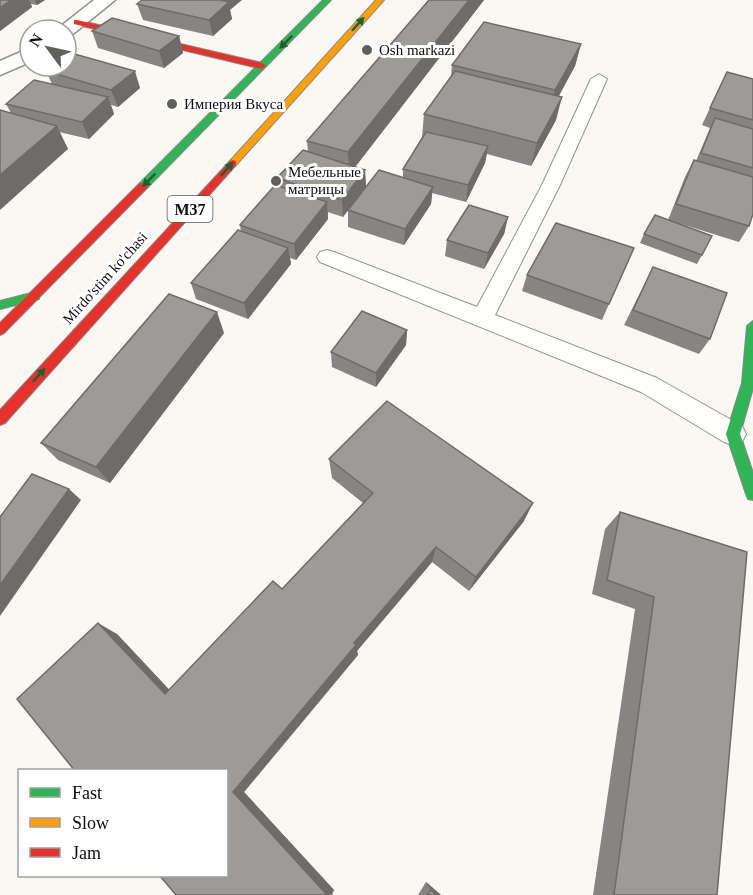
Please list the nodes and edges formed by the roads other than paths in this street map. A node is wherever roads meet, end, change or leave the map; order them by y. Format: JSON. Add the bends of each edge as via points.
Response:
{"nodes":[{"id":1,"x":106,"y":0,"type":"edge"},
{"id":2,"x":327,"y":0,"type":"edge"},
{"id":3,"x":380,"y":0,"type":"edge"},
{"id":4,"x":78,"y":21,"type":"edge"},
{"id":5,"x":78,"y":27,"type":"edge"},
{"id":6,"x":18,"y":60,"type":"edge"},
{"id":7,"x":262,"y":66,"type":"junction"},
{"id":8,"x":0,"y":69,"type":"edge"},
{"id":9,"x":599,"y":79,"type":"dead end"},
{"id":10,"x":327,"y":257,"type":"dead end"},
{"id":11,"x":35,"y":296,"type":"junction"},
{"id":12,"x":0,"y":305,"type":"edge"},
{"id":13,"x":482,"y":318,"type":"junction"},
{"id":14,"x":753,"y":326,"type":"edge"},
{"id":15,"x":0,"y":330,"type":"edge"},
{"id":16,"x":0,"y":419,"type":"edge"},
{"id":17,"x":733,"y":434,"type":"junction"},
{"id":18,"x":753,"y":494,"type":"edge"}],
"edges":[{"from":1,"to":4,"type":"street"},
{"from":2,"to":7,"type":"main road","name":"Mirdo'stim ko'chasi","number":"M37","one_way":true},
{"from":16,"to":3,"type":"main road","name":"Mirdo'stim ko'chasi","number":"M37","one_way":true},
{"from":5,"to":7,"type":"main road"},
{"from":6,"to":8,"type":"street"},
{"from":7,"to":11,"type":"main road","name":"Mirdo'stim ko'chasi","number":"M37","one_way":true},
{"from":9,"to":13,"type":"lane","via":[[551,185]]},
{"from":10,"to":13,"type":"lane"},
{"from":11,"to":12,"type":"main road"},
{"from":11,"to":15,"type":"main road","name":"Mirdo'stim ko'chasi","number":"M37"},
{"from":13,"to":17,"type":"lane","via":[[649,385]]},
{"from":14,"to":17,"type":"main road","via":[[748,383]]},
{"from":17,"to":18,"type":"main road"}]}
